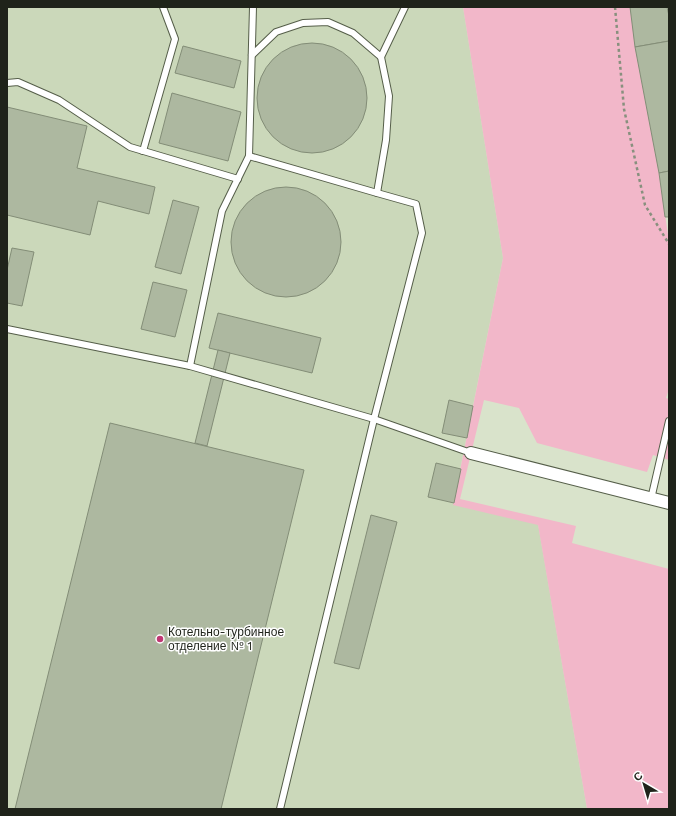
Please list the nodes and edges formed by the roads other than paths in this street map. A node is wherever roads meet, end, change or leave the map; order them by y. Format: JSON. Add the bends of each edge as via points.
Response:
{"nodes":[{"id":1,"x":163,"y":7,"type":"edge"},
{"id":2,"x":254,"y":7,"type":"edge"},
{"id":3,"x":405,"y":7,"type":"edge"},
{"id":4,"x":252,"y":55,"type":"junction"},
{"id":5,"x":381,"y":57,"type":"junction"},
{"id":6,"x":7,"y":83,"type":"edge"},
{"id":7,"x":143,"y":151,"type":"junction"},
{"id":8,"x":249,"y":156,"type":"junction"},
{"id":9,"x":238,"y":179,"type":"junction"},
{"id":10,"x":377,"y":193,"type":"junction"},
{"id":11,"x":7,"y":329,"type":"edge"},
{"id":12,"x":190,"y":366,"type":"junction"},
{"id":13,"x":374,"y":420,"type":"junction"},
{"id":14,"x":669,"y":421,"type":"edge"},
{"id":15,"x":471,"y":453,"type":"joint"},
{"id":16,"x":651,"y":499,"type":"junction"},
{"id":17,"x":669,"y":503,"type":"edge"},
{"id":18,"x":280,"y":809,"type":"edge"}],
"edges":[{"from":1,"to":7,"type":"lane","via":[[175,39]]},
{"from":2,"to":4,"type":"lane"},
{"from":3,"to":5,"type":"lane"},
{"from":4,"to":5,"type":"lane","via":[[276,32],[303,23],[328,22],[353,33]]},
{"from":4,"to":8,"type":"lane"},
{"from":5,"to":10,"type":"lane","via":[[389,96],[386,140]]},
{"from":6,"to":7,"type":"lane","via":[[18,82],[59,100],[130,147]]},
{"from":7,"to":9,"type":"lane"},
{"from":8,"to":9,"type":"lane"},
{"from":8,"to":10,"type":"lane"},
{"from":9,"to":12,"type":"lane","via":[[222,211]]},
{"from":10,"to":13,"type":"lane","via":[[416,204],[422,233]]},
{"from":11,"to":12,"type":"lane"},
{"from":12,"to":13,"type":"lane"},
{"from":13,"to":15,"type":"lane"},
{"from":13,"to":18,"type":"lane"},
{"from":14,"to":16,"type":"lane"},
{"from":15,"to":16,"type":"street"},
{"from":16,"to":17,"type":"street"}]}
